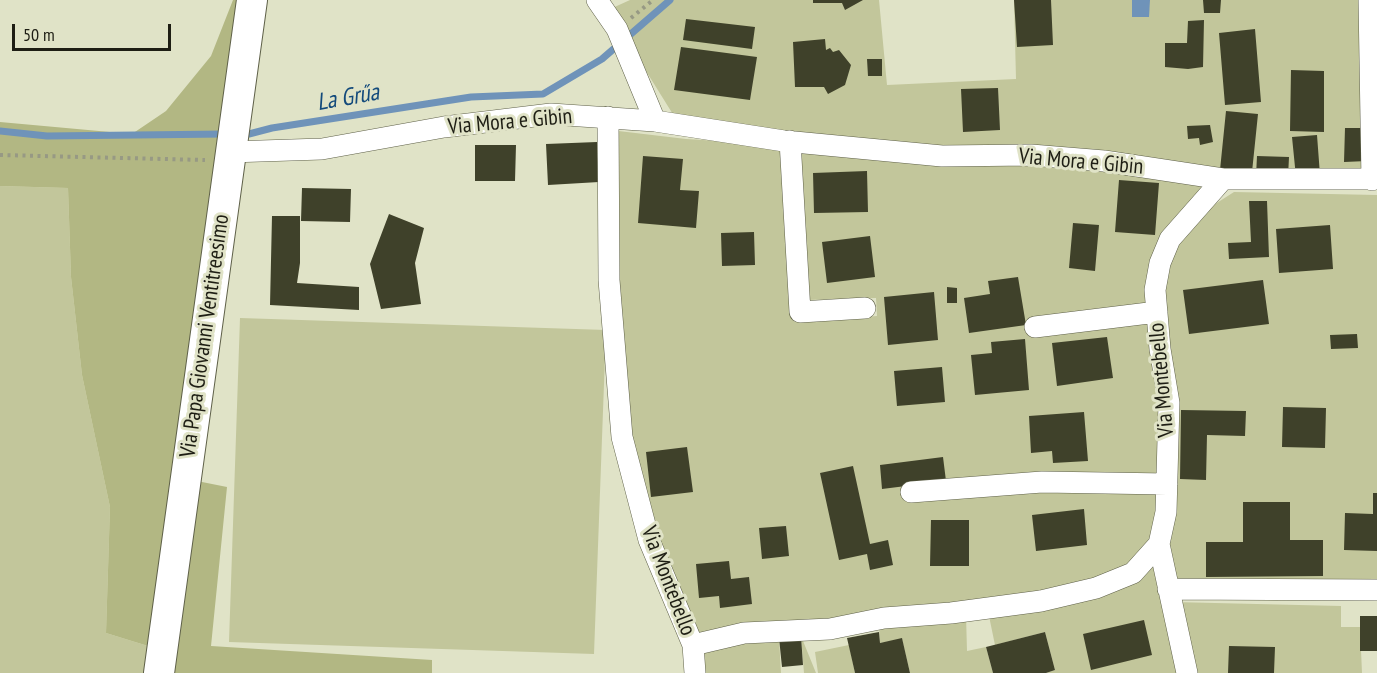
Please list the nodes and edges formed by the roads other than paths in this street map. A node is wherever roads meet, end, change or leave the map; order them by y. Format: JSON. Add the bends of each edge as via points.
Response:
{"nodes":[{"id":1,"x":252,"y":0,"type":"edge"},
{"id":2,"x":597,"y":0,"type":"edge"},
{"id":3,"x":1369,"y":0,"type":"edge"},
{"id":4,"x":608,"y":117,"type":"junction"},
{"id":5,"x":655,"y":121,"type":"junction"},
{"id":6,"x":790,"y":141,"type":"junction"},
{"id":7,"x":230,"y":156,"type":"junction"},
{"id":8,"x":1223,"y":179,"type":"junction"},
{"id":9,"x":1375,"y":180,"type":"edge"},
{"id":10,"x":865,"y":308,"type":"dead end"},
{"id":11,"x":1157,"y":312,"type":"junction"},
{"id":12,"x":1035,"y":327,"type":"dead end"},
{"id":13,"x":1167,"y":484,"type":"junction"},
{"id":14,"x":911,"y":492,"type":"dead end"},
{"id":15,"x":1159,"y":544,"type":"junction"},
{"id":16,"x":1168,"y":589,"type":"junction"},
{"id":17,"x":1377,"y":590,"type":"edge"},
{"id":18,"x":693,"y":645,"type":"junction"},
{"id":19,"x":159,"y":673,"type":"edge"},
{"id":20,"x":695,"y":673,"type":"edge"},
{"id":21,"x":1187,"y":673,"type":"edge"}],
"edges":[{"from":1,"to":7,"type":"street","name":"Via Papa Giovanni Ventitreesimo"},
{"from":2,"to":5,"type":"street","via":[[621,40]]},
{"from":3,"to":9,"type":"street","name":"Via Mora e Gibin"},
{"from":4,"to":5,"type":"street","name":"Via Mora e Gibin"},
{"from":4,"to":7,"type":"street","name":"Via Mora e Gibin","via":[[551,114],[444,127],[322,149]]},
{"from":4,"to":18,"type":"street","name":"Via Montebello","via":[[609,280],[622,437],[650,540]]},
{"from":5,"to":6,"type":"street","name":"Via Mora e Gibin"},
{"from":6,"to":8,"type":"street","name":"Via Mora e Gibin","via":[[942,156],[1031,155],[1104,161]]},
{"from":6,"to":10,"type":"street","via":[[800,312]]},
{"from":7,"to":19,"type":"street","name":"Via Papa Giovanni Ventitreesimo"},
{"from":8,"to":9,"type":"street","name":"Via Mora e Gibin"},
{"from":8,"to":11,"type":"street","name":"Via Montebello","via":[[1170,238],[1155,290]]},
{"from":11,"to":12,"type":"street","name":"Via Montebello"},
{"from":11,"to":13,"type":"street","name":"Via Montebello","via":[[1169,403]]},
{"from":13,"to":14,"type":"street","via":[[1042,482]]},
{"from":13,"to":15,"type":"street","name":"Via Montebello"},
{"from":15,"to":16,"type":"street"},
{"from":15,"to":18,"type":"street","name":"Via Montebello","via":[[1133,573],[1096,588],[1041,601],[884,618],[830,629],[744,633]]},
{"from":16,"to":17,"type":"street"},
{"from":16,"to":21,"type":"street"},
{"from":18,"to":20,"type":"street"}]}
